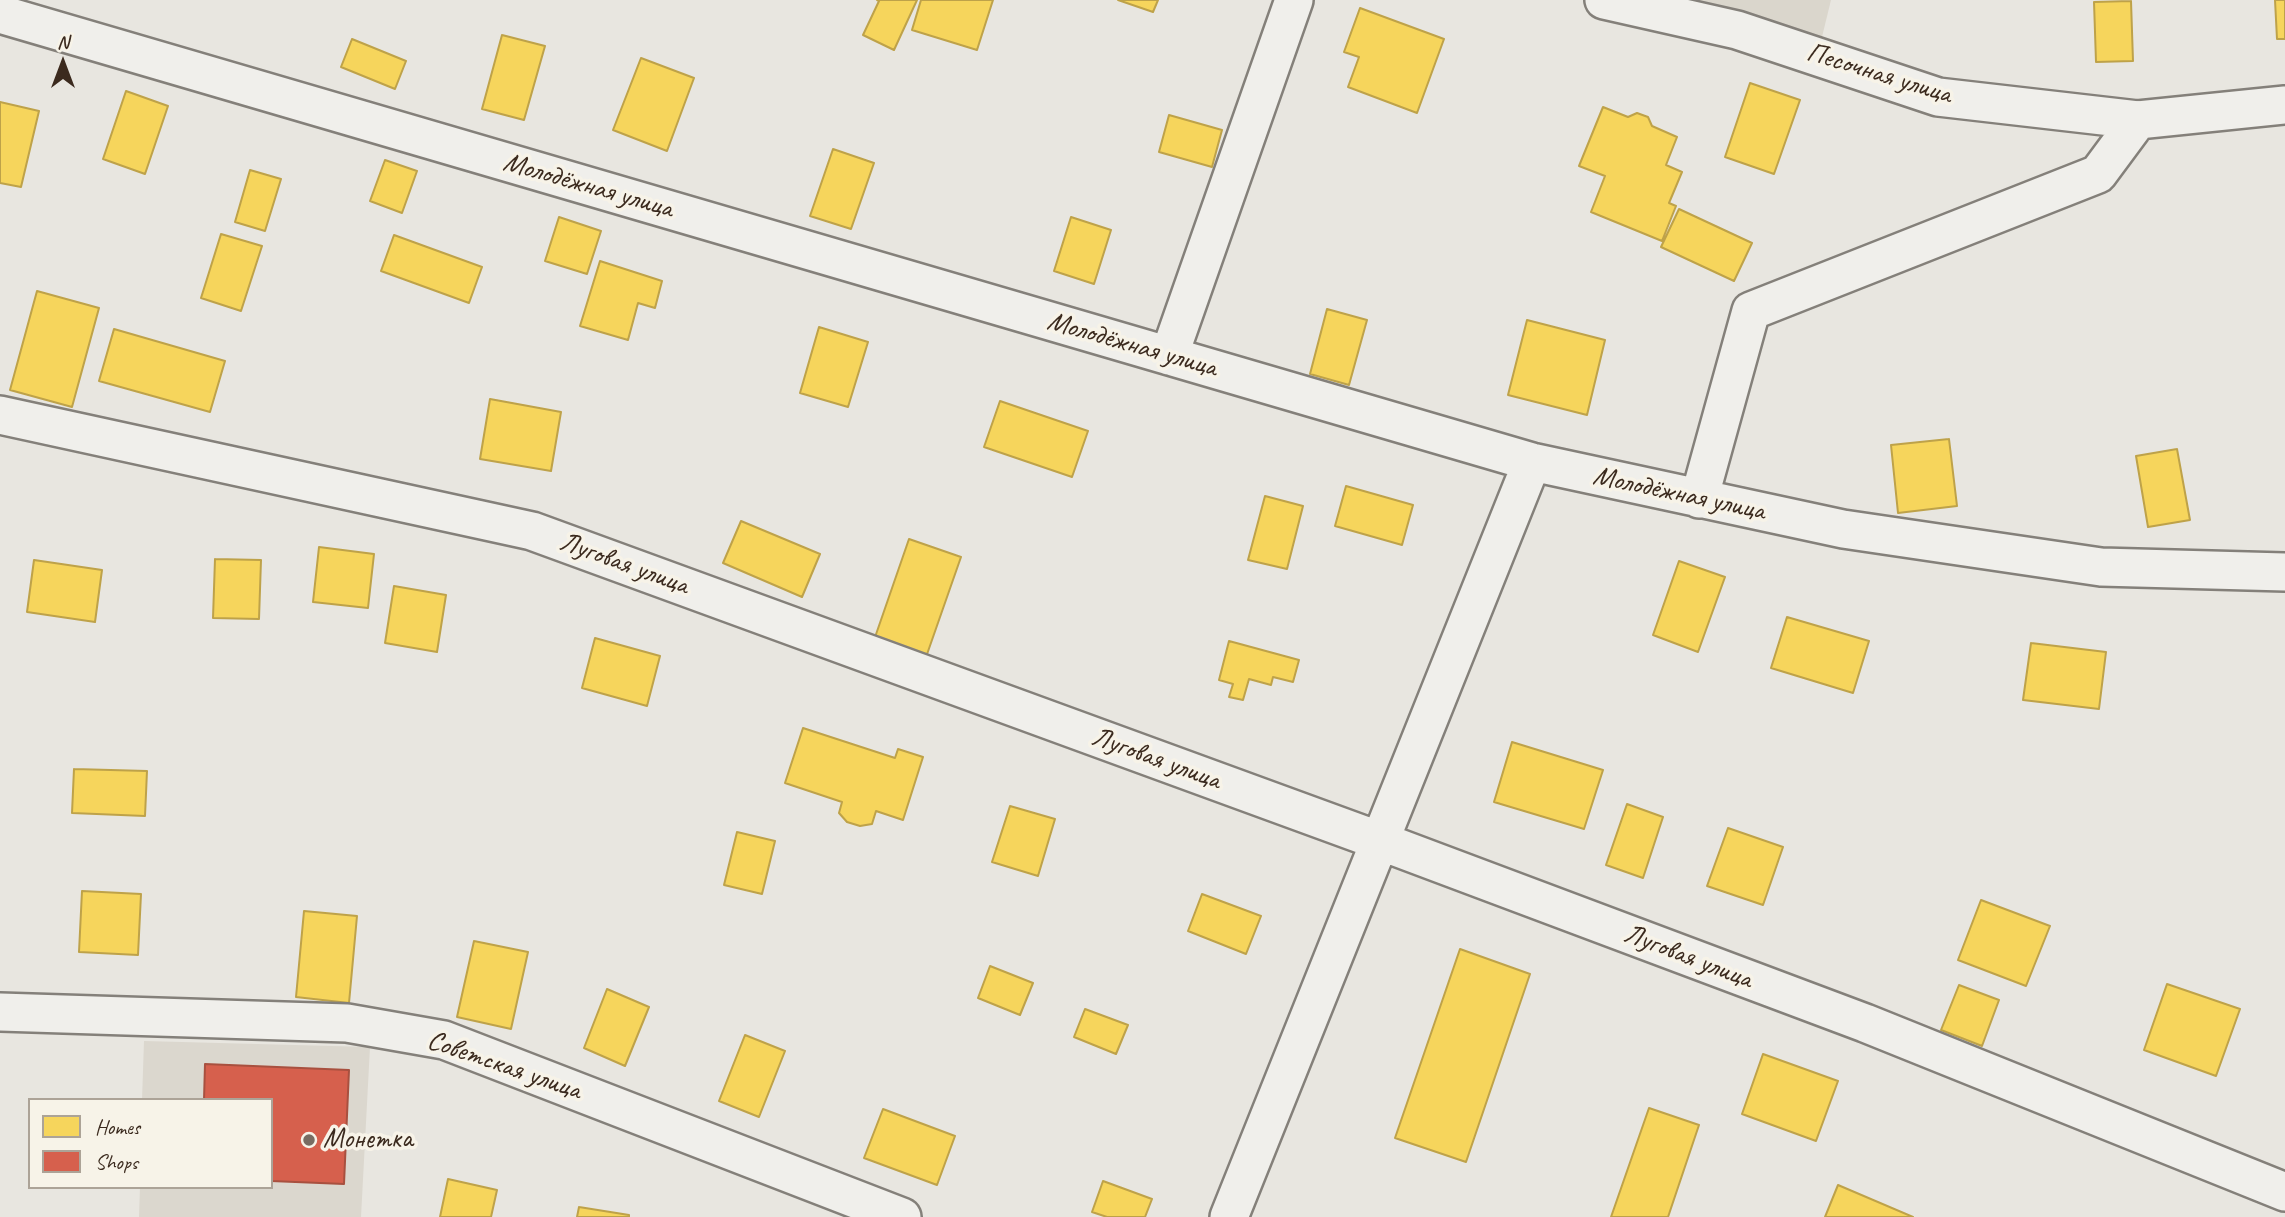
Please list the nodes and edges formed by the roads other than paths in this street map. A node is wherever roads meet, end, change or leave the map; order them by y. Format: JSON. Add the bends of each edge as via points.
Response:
{"nodes":[{"id":1,"x":1294,"y":0,"type":"edge"},
{"id":2,"x":1604,"y":0,"type":"edge"},
{"id":3,"x":0,"y":14,"type":"edge"},
{"id":4,"x":2285,"y":105,"type":"edge"},
{"id":5,"x":2138,"y":120,"type":"junction"},
{"id":6,"x":1169,"y":356,"type":"junction"},
{"id":7,"x":0,"y":415,"type":"edge"},
{"id":8,"x":1532,"y":462,"type":"junction"},
{"id":9,"x":1699,"y":499,"type":"junction"},
{"id":10,"x":2285,"y":572,"type":"edge"},
{"id":11,"x":1380,"y":841,"type":"junction"},
{"id":12,"x":0,"y":1012,"type":"edge"},
{"id":13,"x":2285,"y":1192,"type":"edge"},
{"id":14,"x":902,"y":1217,"type":"edge"},
{"id":15,"x":1229,"y":1217,"type":"edge"}],
"edges":[{"from":1,"to":6,"type":"street"},
{"from":2,"to":5,"type":"street","name":"Песочная улица","via":[[1737,30],[1938,97]]},
{"from":3,"to":6,"type":"street","name":"Молодёжная улица"},
{"from":4,"to":5,"type":"street","name":"Песочная улица"},
{"from":5,"to":9,"type":"street","via":[[2098,174],[1751,312]]},
{"from":6,"to":8,"type":"street","name":"Молодёжная улица"},
{"from":7,"to":11,"type":"street","name":"Луговая улица","via":[[532,531]]},
{"from":8,"to":9,"type":"street","name":"Молодёжная улица"},
{"from":8,"to":11,"type":"street"},
{"from":9,"to":10,"type":"street","name":"Молодёжная улица","via":[[1843,529],[2101,566]]},
{"from":11,"to":13,"type":"street","name":"Луговая улица","via":[[1865,1023]]},
{"from":11,"to":15,"type":"street"},
{"from":12,"to":14,"type":"street","name":"Советская улица","via":[[347,1023],[444,1040]]}]}
